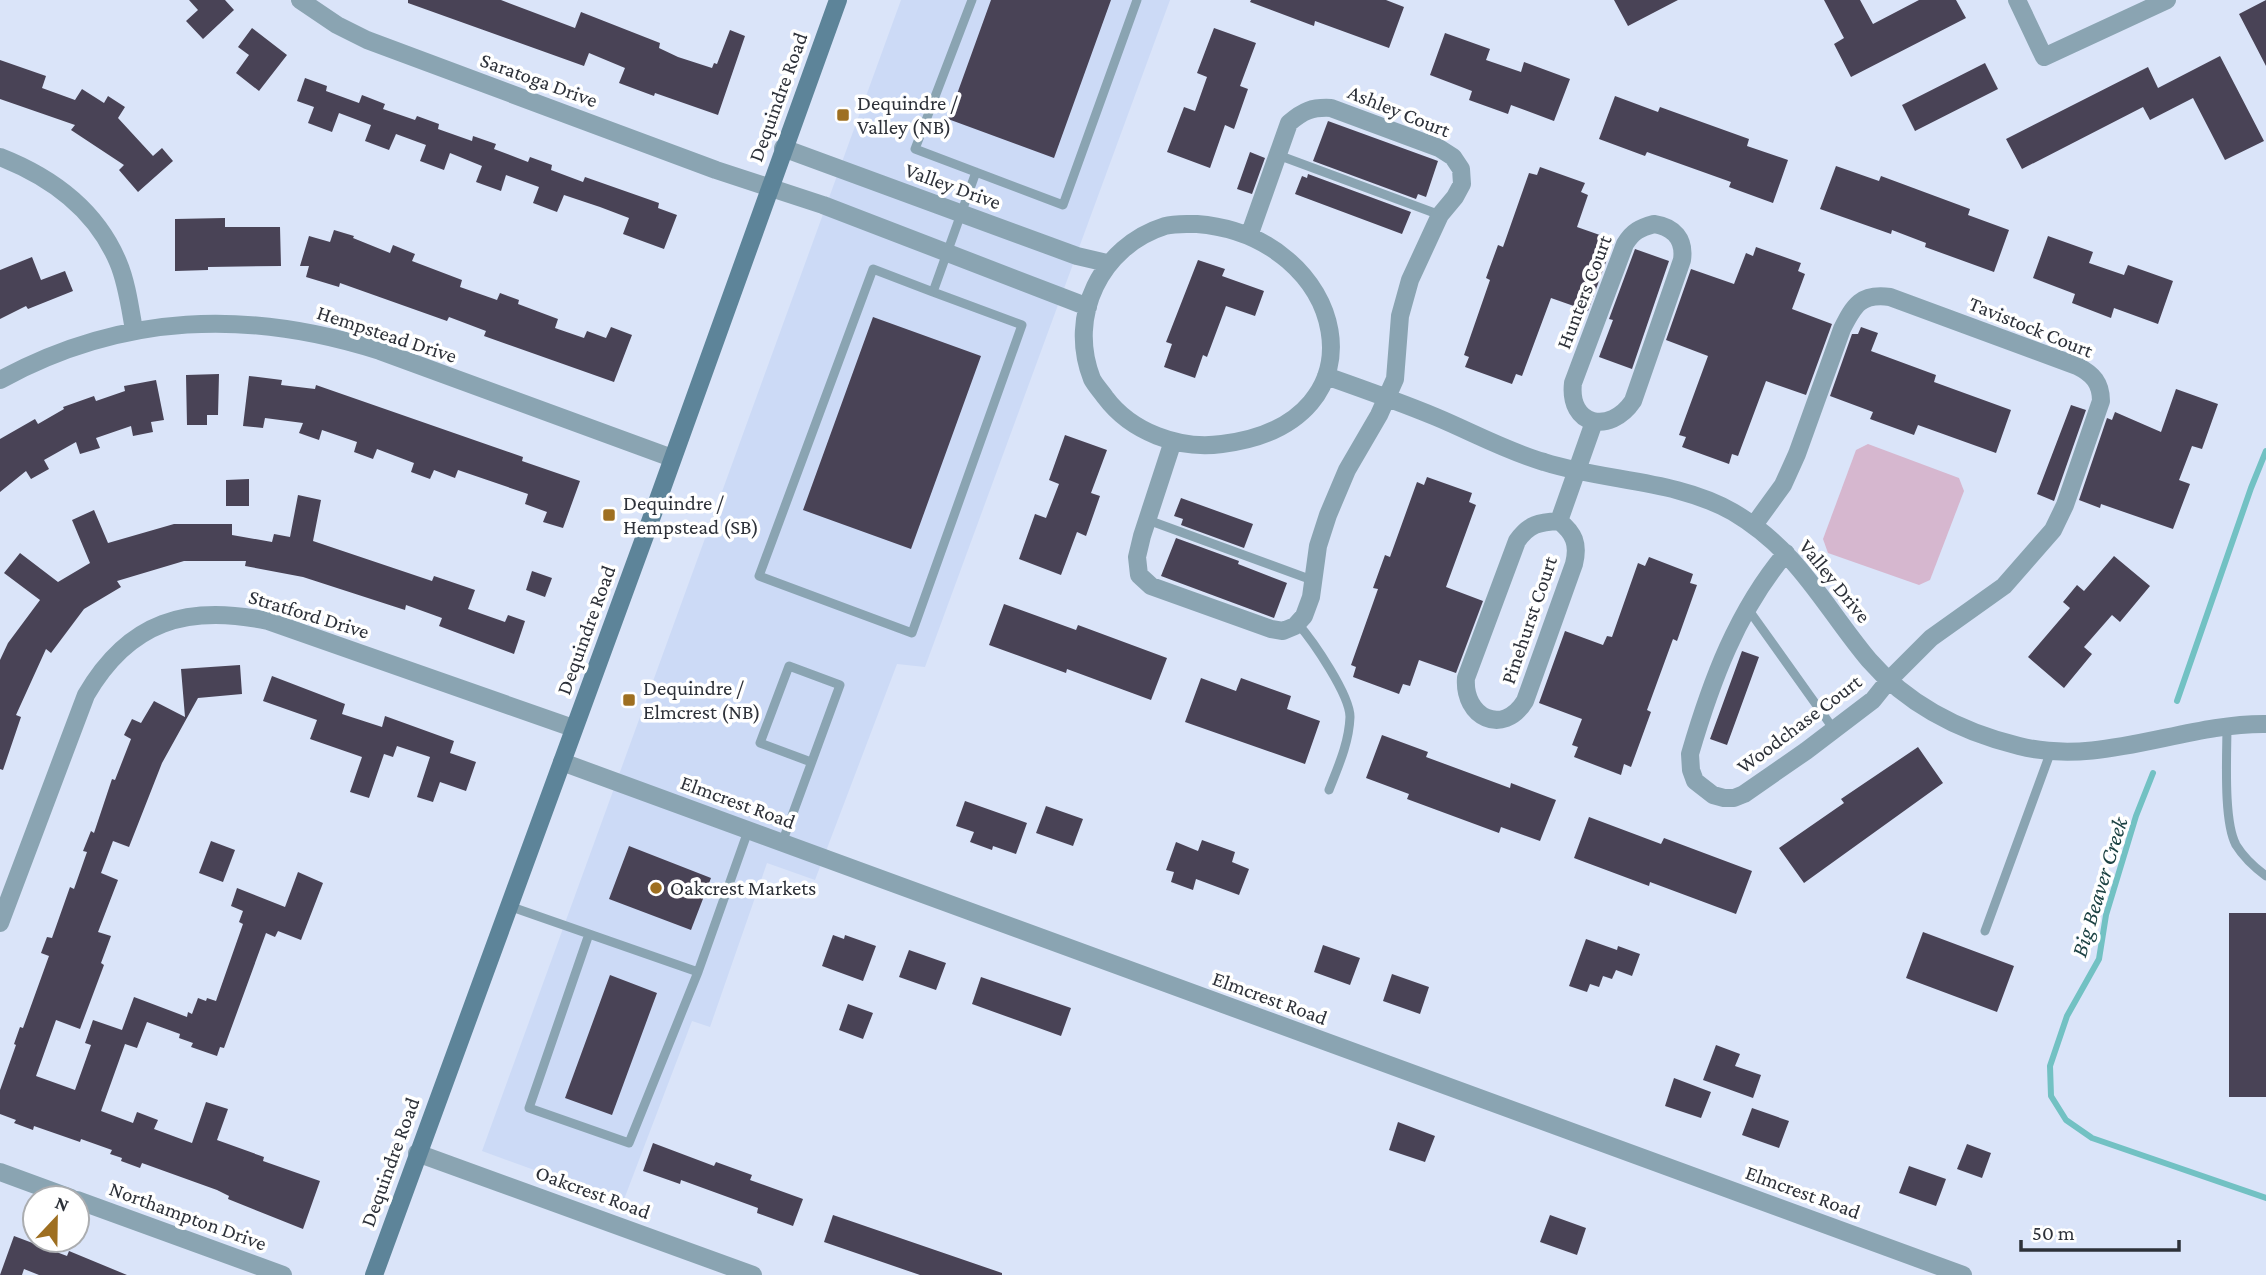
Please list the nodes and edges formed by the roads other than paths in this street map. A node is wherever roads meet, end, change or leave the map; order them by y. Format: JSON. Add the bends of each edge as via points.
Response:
{"nodes":[{"id":1,"x":300,"y":0,"type":"edge"},
{"id":2,"x":838,"y":0,"type":"edge"},
{"id":3,"x":972,"y":0,"type":"edge"},
{"id":4,"x":1137,"y":0,"type":"edge"},
{"id":5,"x":2017,"y":0,"type":"edge"},
{"id":6,"x":2167,"y":0,"type":"edge"},
{"id":7,"x":783,"y":148,"type":"junction"},
{"id":8,"x":1278,"y":155,"type":"junction"},
{"id":9,"x":0,"y":157,"type":"edge"},
{"id":10,"x":976,"y":172,"type":"junction"},
{"id":11,"x":769,"y":186,"type":"junction"},
{"id":12,"x":961,"y":214,"type":"junction"},
{"id":13,"x":1440,"y":215,"type":"junction"},
{"id":14,"x":1249,"y":236,"type":"junction"},
{"id":15,"x":947,"y":252,"type":"junction"},
{"id":16,"x":1107,"y":263,"type":"junction"},
{"id":17,"x":933,"y":292,"type":"junction"},
{"id":18,"x":1088,"y":307,"type":"junction"},
{"id":19,"x":134,"y":331,"type":"junction"},
{"id":20,"x":1326,"y":376,"type":"junction"},
{"id":21,"x":0,"y":380,"type":"edge"},
{"id":22,"x":1387,"y":398,"type":"junction"},
{"id":23,"x":1594,"y":422,"type":"junction"},
{"id":24,"x":1173,"y":441,"type":"junction"},
{"id":25,"x":673,"y":458,"type":"junction"},
{"id":26,"x":1576,"y":472,"type":"junction"},
{"id":27,"x":1148,"y":520,"type":"junction"},
{"id":28,"x":1559,"y":521,"type":"junction"},
{"id":29,"x":1754,"y":525,"type":"junction"},
{"id":30,"x":1786,"y":553,"type":"junction"},
{"id":31,"x":1312,"y":580,"type":"junction"},
{"id":32,"x":1746,"y":608,"type":"junction"},
{"id":33,"x":1298,"y":624,"type":"junction"},
{"id":34,"x":1889,"y":680,"type":"junction"},
{"id":35,"x":2266,"y":724,"type":"edge"},
{"id":36,"x":2227,"y":725,"type":"junction"},
{"id":37,"x":573,"y":728,"type":"junction"},
{"id":38,"x":1835,"y":730,"type":"junction"},
{"id":39,"x":2051,"y":751,"type":"junction"},
{"id":40,"x":562,"y":762,"type":"junction"},
{"id":41,"x":811,"y":762,"type":"junction"},
{"id":42,"x":1329,"y":790,"type":"dead end"},
{"id":43,"x":748,"y":831,"type":"junction"},
{"id":44,"x":782,"y":843,"type":"junction"},
{"id":45,"x":2266,"y":876,"type":"edge"},
{"id":46,"x":509,"y":906,"type":"junction"},
{"id":47,"x":0,"y":923,"type":"edge"},
{"id":48,"x":1985,"y":931,"type":"dead end"},
{"id":49,"x":589,"y":934,"type":"junction"},
{"id":50,"x":698,"y":972,"type":"junction"},
{"id":51,"x":417,"y":1153,"type":"junction"},
{"id":52,"x":0,"y":1172,"type":"edge"},
{"id":53,"x":33,"y":1184,"type":"edge"},
{"id":54,"x":91,"y":1205,"type":"edge"},
{"id":55,"x":283,"y":1275,"type":"edge"},
{"id":56,"x":374,"y":1275,"type":"edge"},
{"id":57,"x":753,"y":1275,"type":"edge"},
{"id":58,"x":1964,"y":1275,"type":"edge"}],
"edges":[{"from":1,"to":11,"type":"street","name":"Saratoga Drive","via":[[367,40]]},
{"from":2,"to":7,"type":"main road","name":"Dequindre Road"},
{"from":3,"to":10,"type":"lane","via":[[915,149]]},
{"from":4,"to":10,"type":"lane","via":[[1063,205]]},
{"from":5,"to":6,"type":"street","via":[[2044,57]]},
{"from":7,"to":11,"type":"main road","name":"Dequindre Road"},
{"from":7,"to":12,"type":"street","name":"Valley Drive"},
{"from":8,"to":13,"type":"lane"},
{"from":8,"to":13,"type":"street","name":"Ashley Court","via":[[1289,123],[1304,110],[1331,108],[1453,157],[1461,169],[1462,184]]},
{"from":8,"to":14,"type":"street","name":"Ashley Court"},
{"from":9,"to":19,"type":"street","via":[[59,187],[96,224],[118,263]]},
{"from":10,"to":12,"type":"lane"},
{"from":11,"to":15,"type":"street"},
{"from":11,"to":25,"type":"main road","name":"Dequindre Road"},
{"from":12,"to":15,"type":"lane"},
{"from":12,"to":16,"type":"street","name":"Valley Drive"},
{"from":13,"to":22,"type":"street","name":"Ashley Court","via":[[1404,298],[1395,379]]},
{"from":14,"to":16,"type":"street","via":[[1217,226],[1167,225],[1138,238]]},
{"from":14,"to":20,"type":"street","via":[[1285,256],[1316,291],[1331,330]]},
{"from":15,"to":17,"type":"lane"},
{"from":15,"to":18,"type":"street"},
{"from":16,"to":18,"type":"street"},
{"from":17,"to":17,"type":"lane","via":[[873,269],[759,576],[912,633],[1022,325]]},
{"from":18,"to":24,"type":"street","via":[[1084,335],[1093,381],[1126,419]]},
{"from":19,"to":21,"type":"street","name":"Hempstead Drive","via":[[44,358]]},
{"from":19,"to":25,"type":"street","name":"Hempstead Drive","via":[[185,323],[241,323],[342,339]]},
{"from":20,"to":22,"type":"street","name":"Valley Drive"},
{"from":20,"to":24,"type":"street","via":[[1302,412],[1268,434],[1220,445]]},
{"from":22,"to":26,"type":"street","name":"Valley Drive","via":[[1507,450]]},
{"from":22,"to":31,"type":"street","name":"Ashley Court","via":[[1336,493]]},
{"from":23,"to":23,"type":"street","name":"Hunters Court","via":[[1608,423],[1624,414],[1633,401],[1682,260],[1682,242],[1666,226],[1640,228],[1625,244],[1573,383],[1575,409]]},
{"from":23,"to":26,"type":"street"},
{"from":24,"to":27,"type":"street"},
{"from":25,"to":37,"type":"main road","name":"Dequindre Road"},
{"from":26,"to":28,"type":"street"},
{"from":26,"to":29,"type":"street","name":"Valley Drive","via":[[1678,489]]},
{"from":27,"to":31,"type":"lane"},
{"from":27,"to":33,"type":"street","via":[[1137,557],[1139,575],[1151,586],[1271,629],[1283,631]]},
{"from":28,"to":28,"type":"street","name":"Pinehurst Court","via":[[1533,524],[1517,541],[1466,678],[1469,703],[1489,719],[1510,717],[1525,701],[1574,564],[1576,541]]},
{"from":29,"to":30,"type":"street","name":"Valley Drive"},
{"from":29,"to":34,"type":"street","name":"Tavistock Court","via":[[1783,485],[1842,329],[1865,298],[1890,297],[2077,366],[2095,378],[2101,390],[2098,415],[2053,530],[2004,586],[1931,638]]},
{"from":30,"to":32,"type":"street","name":"Woodchase Court"},
{"from":30,"to":34,"type":"street","name":"Valley Drive"},
{"from":31,"to":33,"type":"street","name":"Ashley Court","via":[[1308,605]]},
{"from":32,"to":38,"type":"lane"},
{"from":32,"to":38,"type":"street","name":"Woodchase Court","via":[[1690,754],[1695,781],[1713,795],[1734,798]]},
{"from":33,"to":42,"type":"lane","via":[[1320,654],[1350,715],[1346,745]]},
{"from":34,"to":38,"type":"street","name":"Woodchase Court","via":[[1873,700]]},
{"from":34,"to":39,"type":"street","name":"Valley Drive","via":[[1951,723],[2011,744]]},
{"from":35,"to":36,"type":"street","name":"Valley Drive"},
{"from":36,"to":39,"type":"street","name":"Valley Drive","via":[[2102,750]]},
{"from":36,"to":45,"type":"lane","via":[[2229,821],[2235,843]]},
{"from":37,"to":40,"type":"main road","name":"Dequindre Road"},
{"from":37,"to":47,"type":"street","name":"Stratford Drive","via":[[268,621],[221,614],[172,620],[121,648],[86,695]]},
{"from":39,"to":48,"type":"lane"},
{"from":40,"to":43,"type":"street","name":"Elmcrest Road"},
{"from":40,"to":46,"type":"main road","name":"Dequindre Road"},
{"from":41,"to":41,"type":"lane","via":[[840,685],[789,666],[760,743]]},
{"from":41,"to":44,"type":"lane"},
{"from":43,"to":44,"type":"street","name":"Elmcrest Road"},
{"from":43,"to":50,"type":"lane"},
{"from":44,"to":58,"type":"street","name":"Elmcrest Road"},
{"from":46,"to":49,"type":"lane"},
{"from":46,"to":51,"type":"main road","name":"Dequindre Road"},
{"from":49,"to":50,"type":"lane"},
{"from":49,"to":50,"type":"lane","via":[[529,1108],[629,1143]]},
{"from":51,"to":56,"type":"main road","name":"Dequindre Road"},
{"from":51,"to":57,"type":"street","name":"Oakcrest Road"},
{"from":52,"to":53,"type":"street"},
{"from":54,"to":55,"type":"street","name":"Northampton Drive"}]}
